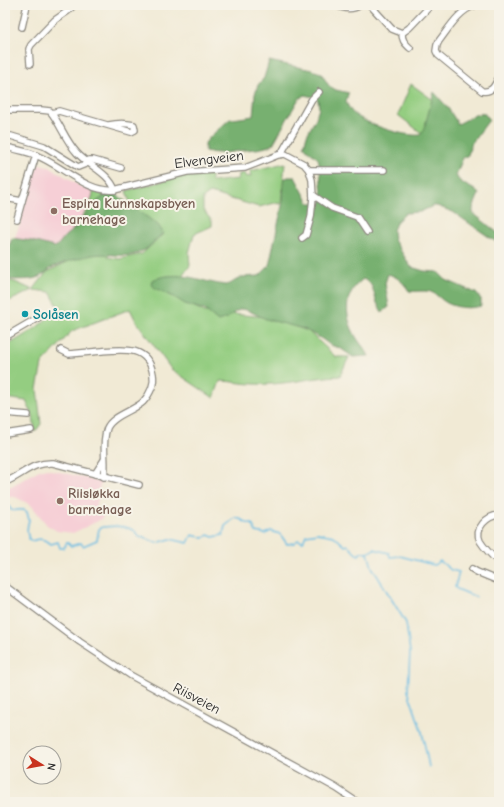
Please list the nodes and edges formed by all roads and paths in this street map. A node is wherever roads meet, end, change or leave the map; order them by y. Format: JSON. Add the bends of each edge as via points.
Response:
{"nodes":[{"id":1,"x":27,"y":5,"type":"edge"},
{"id":2,"x":74,"y":5,"type":"edge"},
{"id":3,"x":336,"y":5,"type":"edge"},
{"id":4,"x":360,"y":5,"type":"edge"},
{"id":5,"x":370,"y":5,"type":"edge"},
{"id":6,"x":431,"y":5,"type":"edge"},
{"id":7,"x":476,"y":5,"type":"edge"},
{"id":8,"x":22,"y":27,"type":"dead end"},
{"id":9,"x":402,"y":33,"type":"junction"},
{"id":10,"x":410,"y":48,"type":"dead end"},
{"id":11,"x":30,"y":64,"type":"dead end"},
{"id":12,"x":499,"y":77,"type":"edge"},
{"id":13,"x":319,"y":92,"type":"dead end"},
{"id":14,"x":10,"y":110,"type":"dead end"},
{"id":15,"x":52,"y":113,"type":"junction"},
{"id":16,"x":109,"y":125,"type":"dead end"},
{"id":17,"x":11,"y":136,"type":"dead end"},
{"id":18,"x":5,"y":147,"type":"edge"},
{"id":19,"x":281,"y":154,"type":"junction"},
{"id":20,"x":36,"y":155,"type":"junction"},
{"id":21,"x":87,"y":163,"type":"junction"},
{"id":22,"x":121,"y":168,"type":"dead end"},
{"id":23,"x":309,"y":170,"type":"junction"},
{"id":24,"x":384,"y":170,"type":"dead end"},
{"id":25,"x":115,"y":190,"type":"junction"},
{"id":26,"x":313,"y":195,"type":"junction"},
{"id":27,"x":5,"y":198,"type":"edge"},
{"id":28,"x":22,"y":201,"type":"junction"},
{"id":29,"x":17,"y":219,"type":"dead end"},
{"id":30,"x":367,"y":232,"type":"dead end"},
{"id":31,"x":302,"y":238,"type":"dead end"},
{"id":32,"x":41,"y":316,"type":"dead end"},
{"id":33,"x":5,"y":337,"type":"edge"},
{"id":34,"x":61,"y":350,"type":"dead end"},
{"id":35,"x":5,"y":413,"type":"edge"},
{"id":36,"x":28,"y":414,"type":"dead end"},
{"id":37,"x":31,"y":430,"type":"dead end"},
{"id":38,"x":5,"y":434,"type":"edge"},
{"id":39,"x":104,"y":460,"type":"junction"},
{"id":40,"x":95,"y":474,"type":"junction"},
{"id":41,"x":104,"y":477,"type":"junction"},
{"id":42,"x":5,"y":482,"type":"edge"},
{"id":43,"x":139,"y":485,"type":"dead end"},
{"id":44,"x":499,"y":515,"type":"edge"},
{"id":45,"x":499,"y":562,"type":"edge"},
{"id":46,"x":472,"y":569,"type":"dead end"},
{"id":47,"x":499,"y":581,"type":"edge"},
{"id":48,"x":5,"y":586,"type":"edge"},
{"id":49,"x":357,"y":802,"type":"edge"}],
"edges":[{"from":1,"to":8,"type":"street"},
{"from":2,"to":11,"type":"street","via":[[31,45]]},
{"from":3,"to":4,"type":"street","via":[[346,8]]},
{"from":5,"to":9,"type":"street","via":[[392,29]]},
{"from":6,"to":9,"type":"street"},
{"from":7,"to":12,"type":"street","via":[[460,15],[439,41],[436,51],[482,91],[492,89]]},
{"from":9,"to":10,"type":"street","via":[[404,42]]},
{"from":13,"to":19,"type":"street","via":[[312,99]]},
{"from":14,"to":15,"type":"street","via":[[48,110]]},
{"from":15,"to":16,"type":"street","via":[[59,111]]},
{"from":15,"to":21,"type":"street","via":[[66,140]]},
{"from":17,"to":21,"type":"street","via":[[44,146],[78,167]]},
{"from":18,"to":20,"type":"street","name":"Elvengveien"},
{"from":19,"to":23,"type":"street","via":[[299,161]]},
{"from":19,"to":25,"type":"street","name":"Elvengveien","via":[[245,168],[187,172]]},
{"from":20,"to":25,"type":"street","name":"Elvengveien","via":[[94,188]]},
{"from":20,"to":28,"type":"street"},
{"from":21,"to":22,"type":"street","via":[[93,160]]},
{"from":21,"to":25,"type":"street","via":[[108,178]]},
{"from":23,"to":24,"type":"street"},
{"from":23,"to":26,"type":"street"},
{"from":26,"to":30,"type":"street","via":[[332,208],[357,218]]},
{"from":26,"to":31,"type":"street","via":[[311,217],[306,235]]},
{"from":27,"to":28,"type":"street"},
{"from":28,"to":29,"type":"street"},
{"from":32,"to":33,"type":"street"},
{"from":34,"to":39,"type":"street","via":[[69,354],[124,349],[136,352],[147,359],[152,369],[153,384],[146,398],[110,423],[107,428]]},
{"from":35,"to":36,"type":"street"},
{"from":37,"to":38,"type":"street"},
{"from":39,"to":40,"type":"street"},
{"from":39,"to":41,"type":"street"},
{"from":40,"to":41,"type":"street"},
{"from":40,"to":42,"type":"street","via":[[44,463]]},
{"from":41,"to":43,"type":"street"},
{"from":44,"to":45,"type":"street","via":[[483,522],[479,534],[486,549]]},
{"from":46,"to":47,"type":"street"},
{"from":48,"to":49,"type":"street","name":"Riisveien","via":[[130,675]]}]}
